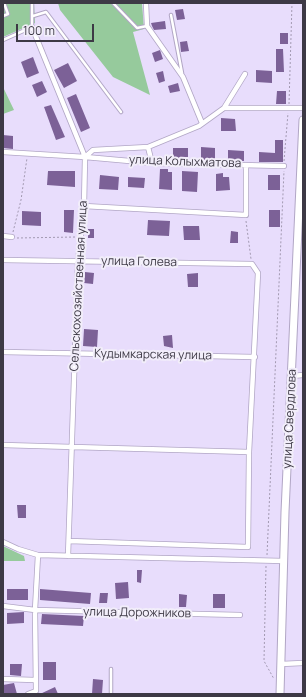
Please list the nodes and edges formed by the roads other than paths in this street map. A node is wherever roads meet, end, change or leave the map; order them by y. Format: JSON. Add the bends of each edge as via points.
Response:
{"nodes":[{"id":1,"x":4,"y":3,"type":"edge"},
{"id":2,"x":32,"y":3,"type":"edge"},
{"id":3,"x":113,"y":3,"type":"edge"},
{"id":4,"x":146,"y":3,"type":"edge"},
{"id":5,"x":171,"y":14,"type":"dead end"},
{"id":6,"x":3,"y":16,"type":"edge"},
{"id":7,"x":33,"y":16,"type":"junction"},
{"id":8,"x":147,"y":26,"type":"junction"},
{"id":9,"x":32,"y":27,"type":"junction"},
{"id":10,"x":3,"y":40,"type":"edge"},
{"id":11,"x":245,"y":74,"type":"dead end"},
{"id":12,"x":182,"y":77,"type":"junction"},
{"id":13,"x":224,"y":108,"type":"junction"},
{"id":14,"x":303,"y":108,"type":"edge"},
{"id":15,"x":120,"y":112,"type":"dead end"},
{"id":16,"x":303,"y":120,"type":"edge"},
{"id":17,"x":202,"y":123,"type":"junction"},
{"id":18,"x":148,"y":147,"type":"junction"},
{"id":19,"x":3,"y":152,"type":"edge"},
{"id":20,"x":85,"y":156,"type":"junction"},
{"id":21,"x":152,"y":163,"type":"junction"},
{"id":22,"x":302,"y":163,"type":"edge"},
{"id":23,"x":246,"y":165,"type":"junction"},
{"id":24,"x":284,"y":166,"type":"road end"},
{"id":25,"x":84,"y":206,"type":"junction"},
{"id":26,"x":3,"y":236,"type":"edge"},
{"id":27,"x":12,"y":237,"type":"road end"},
{"id":28,"x":3,"y":260,"type":"edge"},
{"id":29,"x":78,"y":261,"type":"junction"},
{"id":30,"x":300,"y":275,"type":"edge"},
{"id":31,"x":3,"y":352,"type":"edge"},
{"id":32,"x":75,"y":354,"type":"junction"},
{"id":33,"x":255,"y":357,"type":"junction"},
{"id":34,"x":303,"y":375,"type":"edge"},
{"id":35,"x":292,"y":376,"type":"junction"},
{"id":36,"x":3,"y":445,"type":"edge"},
{"id":37,"x":72,"y":448,"type":"junction"},
{"id":38,"x":249,"y":452,"type":"junction"},
{"id":39,"x":3,"y":542,"type":"edge"},
{"id":40,"x":69,"y":542,"type":"junction"},
{"id":41,"x":38,"y":555,"type":"junction"},
{"id":42,"x":68,"y":556,"type":"junction"},
{"id":43,"x":284,"y":560,"type":"junction"},
{"id":44,"x":3,"y":606,"type":"edge"},
{"id":45,"x":35,"y":610,"type":"junction"},
{"id":46,"x":240,"y":615,"type":"dead end"},
{"id":47,"x":281,"y":664,"type":"junction"},
{"id":48,"x":303,"y":664,"type":"edge"},
{"id":49,"x":111,"y":669,"type":"dead end"},
{"id":50,"x":3,"y":679,"type":"edge"},
{"id":51,"x":35,"y":680,"type":"junction"},
{"id":52,"x":280,"y":692,"type":"edge"},
{"id":53,"x":28,"y":694,"type":"edge"},
{"id":54,"x":111,"y":694,"type":"edge"}],
"edges":[{"from":1,"to":6,"type":"lane","via":[[8,14]]},
{"from":2,"to":7,"type":"lane"},
{"from":3,"to":8,"type":"lane","via":[[137,28]]},
{"from":4,"to":8,"type":"street"},
{"from":5,"to":12,"type":"lane"},
{"from":7,"to":9,"type":"lane"},
{"from":7,"to":15,"type":"lane","via":[[46,12]]},
{"from":8,"to":12,"type":"street"},
{"from":9,"to":10,"type":"lane"},
{"from":9,"to":20,"type":"street","name":"Сельскохозяйственная улица"},
{"from":11,"to":13,"type":"street"},
{"from":12,"to":17,"type":"street"},
{"from":13,"to":14,"type":"street"},
{"from":13,"to":17,"type":"street","name":"улица Колыхматова"},
{"from":16,"to":22,"type":"main road","name":"улица Свердлова"},
{"from":17,"to":18,"type":"street","name":"улица Колыхматова"},
{"from":18,"to":20,"type":"street","name":"улица Колыхматова","via":[[93,150]]},
{"from":18,"to":21,"type":"street"},
{"from":19,"to":20,"type":"street","name":"улица Колыхматова"},
{"from":20,"to":21,"type":"street","name":"улица Колыхматова"},
{"from":20,"to":25,"type":"street","name":"Сельскохозяйственная улица"},
{"from":21,"to":23,"type":"street","name":"улица Колыхматова"},
{"from":22,"to":30,"type":"main road","name":"улица Свердлова"},
{"from":23,"to":24,"type":"street","name":"улица Колыхматова"},
{"from":23,"to":25,"type":"street","via":[[246,214]]},
{"from":25,"to":29,"type":"street","name":"Сельскохозяйственная улица"},
{"from":26,"to":27,"type":"street"},
{"from":28,"to":29,"type":"street","name":"улица Голева"},
{"from":29,"to":32,"type":"street","name":"Сельскохозяйственная улица"},
{"from":29,"to":33,"type":"street","name":"улица Голева","via":[[252,264],[258,273]]},
{"from":30,"to":35,"type":"main road","name":"улица Свердлова"},
{"from":31,"to":32,"type":"street","name":"Кудымкарская улица"},
{"from":32,"to":33,"type":"street","name":"Кудымкарская улица"},
{"from":32,"to":37,"type":"street","name":"Сельскохозяйственная улица"},
{"from":33,"to":38,"type":"street"},
{"from":34,"to":35,"type":"street"},
{"from":35,"to":43,"type":"main road","name":"улица Свердлова"},
{"from":36,"to":37,"type":"street"},
{"from":37,"to":38,"type":"street"},
{"from":37,"to":40,"type":"street","name":"Сельскохозяйственная улица"},
{"from":38,"to":40,"type":"street","via":[[248,547]]},
{"from":39,"to":41,"type":"street"},
{"from":40,"to":42,"type":"street","name":"Сельскохозяйственная улица"},
{"from":41,"to":42,"type":"street"},
{"from":41,"to":45,"type":"street"},
{"from":42,"to":43,"type":"street"},
{"from":43,"to":47,"type":"main road","name":"улица Свердлова"},
{"from":44,"to":45,"type":"street","name":"улица Дорожников"},
{"from":45,"to":46,"type":"street","name":"улица Дорожников"},
{"from":45,"to":51,"type":"street"},
{"from":47,"to":48,"type":"street"},
{"from":47,"to":52,"type":"main road","name":"улица Свердлова"},
{"from":49,"to":54,"type":"lane"},
{"from":50,"to":51,"type":"street"},
{"from":51,"to":53,"type":"street","via":[[36,691]]}]}
